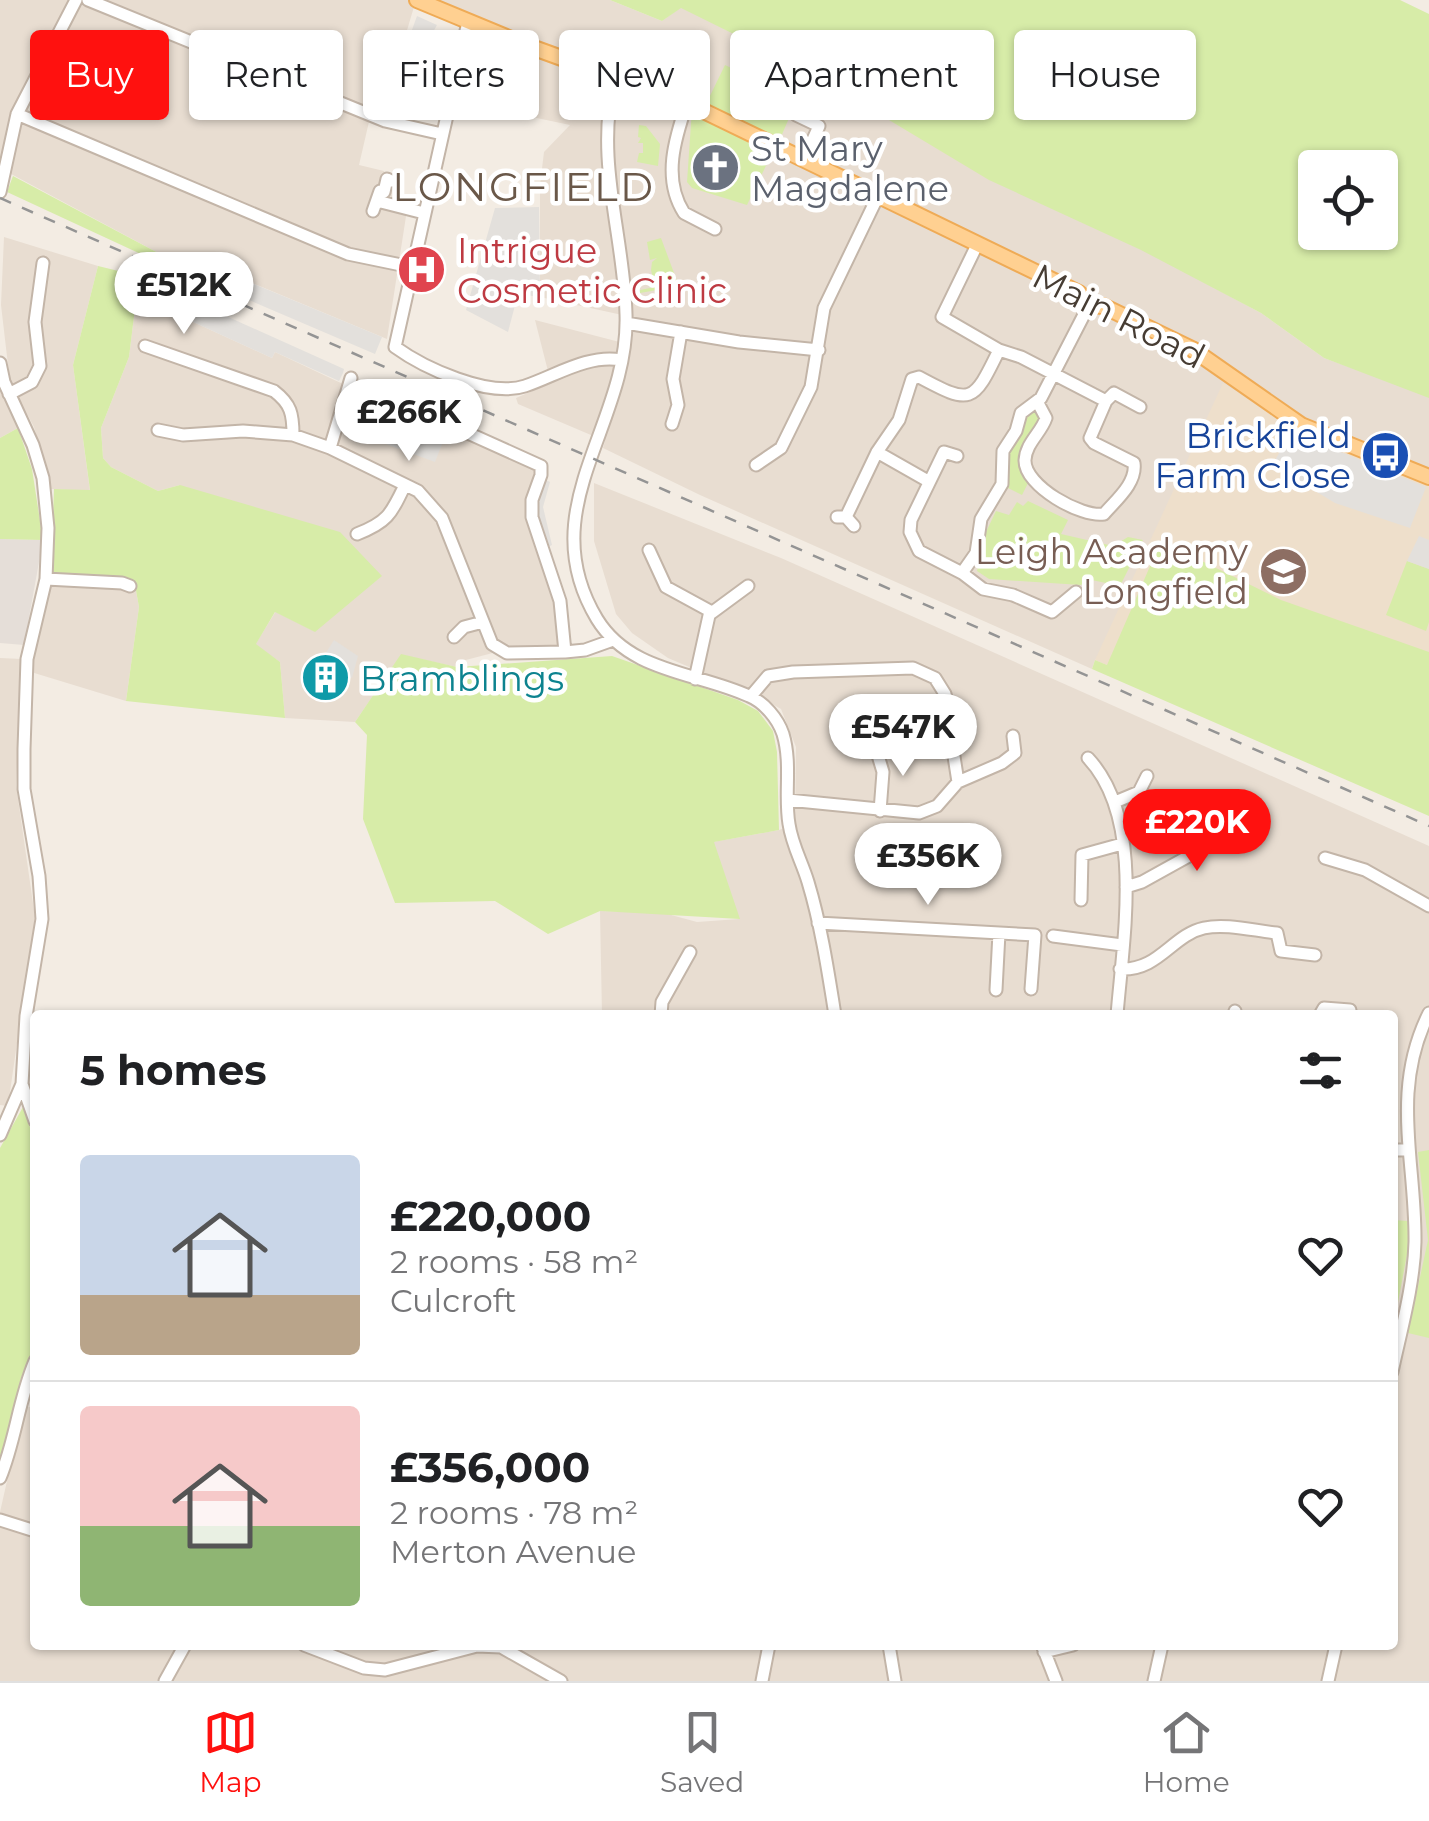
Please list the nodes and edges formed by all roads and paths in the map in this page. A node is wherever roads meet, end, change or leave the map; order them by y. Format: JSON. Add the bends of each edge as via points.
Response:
{"nodes":[{"id":1,"x":76,"y":0,"type":"edge"},
{"id":2,"x":88,"y":0,"type":"edge"},
{"id":3,"x":418,"y":0,"type":"edge"},
{"id":4,"x":468,"y":22,"type":"junction"},
{"id":5,"x":559,"y":56,"type":"edge"},
{"id":6,"x":710,"y":114,"type":"edge"},
{"id":7,"x":609,"y":120,"type":"edge"},
{"id":8,"x":681,"y":120,"type":"edge"},
{"id":9,"x":806,"y":120,"type":"edge"},
{"id":10,"x":10,"y":121,"type":"edge"},
{"id":11,"x":442,"y":134,"type":"junction"},
{"id":12,"x":804,"y":160,"type":"junction"},
{"id":13,"x":391,"y":180,"type":"dead end"},
{"id":14,"x":0,"y":192,"type":"edge"},
{"id":15,"x":878,"y":196,"type":"junction"},
{"id":16,"x":424,"y":213,"type":"junction"},
{"id":17,"x":714,"y":229,"type":"dead end"},
{"id":18,"x":978,"y":245,"type":"junction"},
{"id":19,"x":43,"y":263,"type":"dead end"},
{"id":20,"x":411,"y":268,"type":"junction"},
{"id":21,"x":1089,"y":304,"type":"junction"},
{"id":22,"x":626,"y":323,"type":"junction"},
{"id":23,"x":681,"y":332,"type":"junction"},
{"id":24,"x":145,"y":346,"type":"dead end"},
{"id":25,"x":818,"y":350,"type":"junction"},
{"id":26,"x":1000,"y":350,"type":"junction"},
{"id":27,"x":622,"y":360,"type":"junction"},
{"id":28,"x":0,"y":363,"type":"edge"},
{"id":29,"x":1053,"y":375,"type":"junction"},
{"id":30,"x":351,"y":378,"type":"dead end"},
{"id":31,"x":9,"y":394,"type":"junction"},
{"id":32,"x":1106,"y":401,"type":"junction"},
{"id":33,"x":1038,"y":402,"type":"junction"},
{"id":34,"x":1140,"y":407,"type":"dead end"},
{"id":35,"x":450,"y":424,"type":"dead end"},
{"id":36,"x":672,"y":425,"type":"dead end"},
{"id":37,"x":158,"y":430,"type":"dead end"},
{"id":38,"x":294,"y":434,"type":"junction"},
{"id":39,"x":330,"y":448,"type":"junction"},
{"id":40,"x":877,"y":452,"type":"junction"},
{"id":41,"x":957,"y":456,"type":"dead end"},
{"id":42,"x":772,"y":473,"type":"dead end"},
{"id":43,"x":1429,"y":476,"type":"edge"},
{"id":44,"x":928,"y":482,"type":"junction"},
{"id":45,"x":405,"y":485,"type":"junction"},
{"id":46,"x":845,"y":520,"type":"dead end"},
{"id":47,"x":357,"y":534,"type":"dead end"},
{"id":48,"x":654,"y":555,"type":"dead end"},
{"id":49,"x":962,"y":573,"type":"junction"},
{"id":50,"x":46,"y":579,"type":"junction"},
{"id":51,"x":130,"y":586,"type":"dead end"},
{"id":52,"x":748,"y":586,"type":"dead end"},
{"id":53,"x":1076,"y":592,"type":"dead end"},
{"id":54,"x":710,"y":614,"type":"junction"},
{"id":55,"x":483,"y":622,"type":"junction"},
{"id":56,"x":454,"y":637,"type":"dead end"},
{"id":57,"x":613,"y":640,"type":"junction"},
{"id":58,"x":565,"y":652,"type":"junction"},
{"id":59,"x":695,"y":679,"type":"junction"},
{"id":60,"x":751,"y":696,"type":"junction"},
{"id":61,"x":949,"y":712,"type":"dead end"},
{"id":62,"x":1014,"y":736,"type":"dead end"},
{"id":63,"x":954,"y":750,"type":"dead end"},
{"id":64,"x":877,"y":752,"type":"dead end"},
{"id":65,"x":1088,"y":758,"type":"dead end"},
{"id":66,"x":1147,"y":776,"type":"dead end"},
{"id":67,"x":958,"y":782,"type":"junction"},
{"id":68,"x":788,"y":800,"type":"junction"},
{"id":69,"x":1115,"y":802,"type":"junction"},
{"id":70,"x":880,"y":811,"type":"junction"},
{"id":71,"x":1252,"y":821,"type":"dead end"},
{"id":72,"x":1122,"y":844,"type":"junction"},
{"id":73,"x":1325,"y":858,"type":"dead end"},
{"id":74,"x":1126,"y":887,"type":"junction"},
{"id":75,"x":1081,"y":900,"type":"dead end"},
{"id":76,"x":1429,"y":906,"type":"edge"},
{"id":77,"x":818,"y":922,"type":"junction"},
{"id":78,"x":999,"y":933,"type":"junction"},
{"id":79,"x":1054,"y":936,"type":"dead end"},
{"id":80,"x":1122,"y":945,"type":"junction"},
{"id":81,"x":690,"y":952,"type":"dead end"},
{"id":82,"x":1314,"y":955,"type":"dead end"},
{"id":83,"x":1120,"y":969,"type":"junction"},
{"id":84,"x":996,"y":990,"type":"dead end"},
{"id":85,"x":1031,"y":990,"type":"dead end"},
{"id":86,"x":661,"y":1010,"type":"edge"},
{"id":87,"x":834,"y":1010,"type":"edge"},
{"id":88,"x":1116,"y":1010,"type":"edge"},
{"id":89,"x":1323,"y":1010,"type":"edge"},
{"id":90,"x":1350,"y":1010,"type":"dead end"},
{"id":91,"x":1429,"y":1014,"type":"edge"},
{"id":92,"x":1426,"y":1033,"type":"edge"},
{"id":93,"x":22,"y":1084,"type":"junction"},
{"id":94,"x":30,"y":1107,"type":"edge"},
{"id":95,"x":0,"y":1134,"type":"edge"},
{"id":96,"x":1398,"y":1150,"type":"edge"},
{"id":97,"x":1409,"y":1150,"type":"junction"},
{"id":98,"x":1398,"y":1327,"type":"edge"},
{"id":99,"x":30,"y":1374,"type":"edge"},
{"id":100,"x":0,"y":1478,"type":"edge"},
{"id":101,"x":0,"y":1520,"type":"edge"},
{"id":102,"x":30,"y":1529,"type":"edge"},
{"id":103,"x":182,"y":1650,"type":"edge"},
{"id":104,"x":317,"y":1650,"type":"edge"},
{"id":105,"x":462,"y":1650,"type":"edge"},
{"id":106,"x":506,"y":1650,"type":"edge"},
{"id":107,"x":768,"y":1650,"type":"edge"},
{"id":108,"x":890,"y":1650,"type":"edge"},
{"id":109,"x":1044,"y":1650,"type":"edge"},
{"id":110,"x":1161,"y":1650,"type":"edge"},
{"id":111,"x":1335,"y":1650,"type":"edge"},
{"id":112,"x":165,"y":1681,"type":"edge"},
{"id":113,"x":562,"y":1681,"type":"edge"},
{"id":114,"x":762,"y":1681,"type":"edge"},
{"id":115,"x":895,"y":1681,"type":"edge"},
{"id":116,"x":1056,"y":1681,"type":"edge"},
{"id":117,"x":1154,"y":1681,"type":"edge"},
{"id":118,"x":1328,"y":1681,"type":"edge"}],
"edges":[{"from":1,"to":10,"type":"street"},
{"from":2,"to":11,"type":"street","via":[[378,119]]},
{"from":3,"to":4,"type":"main road","name":"Main Road"},
{"from":4,"to":5,"type":"main road","name":"Main Road"},
{"from":4,"to":11,"type":"street"},
{"from":6,"to":12,"type":"main road","name":"Main Road"},
{"from":7,"to":22,"type":"street"},
{"from":8,"to":17,"type":"street","via":[[674,186],[684,213]]},
{"from":9,"to":12,"type":"street","via":[[819,126]]},
{"from":10,"to":14,"type":"street"},
{"from":10,"to":20,"type":"street","via":[[348,254]]},
{"from":11,"to":16,"type":"street"},
{"from":12,"to":15,"type":"main road","name":"Main Road"},
{"from":13,"to":16,"type":"street","via":[[375,206]]},
{"from":15,"to":18,"type":"main road","name":"Main Road"},
{"from":15,"to":25,"type":"street","via":[[826,302]]},
{"from":16,"to":20,"type":"street"},
{"from":18,"to":21,"type":"main road","name":"Main Road","via":[[1079,292]]},
{"from":18,"to":26,"type":"street","via":[[942,317]]},
{"from":19,"to":31,"type":"street","via":[[35,322],[40,366],[32,382]]},
{"from":20,"to":27,"type":"street","via":[[394,344],[453,376],[509,390],[593,361]]},
{"from":21,"to":29,"type":"street"},
{"from":21,"to":43,"type":"main road","name":"Main Road","via":[[1192,349],[1302,425]]},
{"from":22,"to":23,"type":"street"},
{"from":22,"to":27,"type":"street"},
{"from":23,"to":25,"type":"street"},
{"from":23,"to":36,"type":"street"},
{"from":24,"to":38,"type":"street","via":[[274,391],[288,401]]},
{"from":25,"to":42,"type":"street","via":[[811,387],[781,448],[762,462]]},
{"from":26,"to":29,"type":"street"},
{"from":26,"to":40,"type":"street","via":[[978,390],[967,396],[912,379],[900,420]]},
{"from":27,"to":57,"type":"street","via":[[580,486],[572,534],[584,595]]},
{"from":28,"to":31,"type":"street"},
{"from":29,"to":32,"type":"street"},
{"from":29,"to":33,"type":"street"},
{"from":30,"to":39,"type":"street"},
{"from":31,"to":50,"type":"street","via":[[43,478]]},
{"from":32,"to":33,"type":"street","via":[[1090,438],[1136,470],[1104,514],[1093,516],[1040,489],[1027,472],[1027,450],[1046,419]]},
{"from":32,"to":34,"type":"street","via":[[1114,393]]},
{"from":33,"to":49,"type":"street","via":[[1020,413],[1003,450],[1002,484]]},
{"from":35,"to":58,"type":"street","via":[[540,466],[532,517],[561,602]]},
{"from":37,"to":38,"type":"street"},
{"from":38,"to":39,"type":"street"},
{"from":39,"to":45,"type":"street"},
{"from":40,"to":44,"type":"street"},
{"from":40,"to":46,"type":"street"},
{"from":41,"to":44,"type":"street","via":[[944,452]]},
{"from":44,"to":49,"type":"street","via":[[910,532],[919,550]]},
{"from":45,"to":47,"type":"street","via":[[391,514]]},
{"from":45,"to":55,"type":"street","via":[[442,518]]},
{"from":48,"to":54,"type":"street","via":[[666,588]]},
{"from":49,"to":53,"type":"street","via":[[983,589],[1052,612]]},
{"from":50,"to":51,"type":"street"},
{"from":50,"to":93,"type":"street","via":[[28,659],[24,789],[42,919]]},
{"from":52,"to":54,"type":"street"},
{"from":54,"to":59,"type":"street"},
{"from":55,"to":56,"type":"street","via":[[464,626]]},
{"from":55,"to":58,"type":"street","via":[[492,644],[507,653]]},
{"from":57,"to":58,"type":"street"},
{"from":57,"to":59,"type":"street"},
{"from":59,"to":60,"type":"street"},
{"from":60,"to":61,"type":"street","via":[[768,676],[912,668],[935,678]]},
{"from":60,"to":68,"type":"street","via":[[782,731]]},
{"from":62,"to":67,"type":"street","via":[[1015,753]]},
{"from":63,"to":67,"type":"street"},
{"from":64,"to":70,"type":"street"},
{"from":65,"to":69,"type":"street"},
{"from":66,"to":69,"type":"street","via":[[1138,792]]},
{"from":67,"to":70,"type":"street","via":[[937,806],[919,813]]},
{"from":68,"to":70,"type":"street"},
{"from":68,"to":77,"type":"street","via":[[793,844]]},
{"from":69,"to":72,"type":"street"},
{"from":71,"to":74,"type":"street"},
{"from":72,"to":74,"type":"street"},
{"from":72,"to":75,"type":"street","via":[[1082,854]]},
{"from":73,"to":76,"type":"street","via":[[1365,870]]},
{"from":74,"to":80,"type":"street"},
{"from":77,"to":78,"type":"street"},
{"from":77,"to":87,"type":"street"},
{"from":78,"to":84,"type":"street"},
{"from":78,"to":85,"type":"street","via":[[1035,935]]},
{"from":79,"to":80,"type":"street"},
{"from":80,"to":83,"type":"street"},
{"from":81,"to":86,"type":"street"},
{"from":82,"to":83,"type":"street","via":[[1280,951],[1277,933],[1214,926],[1200,928],[1138,970]]},
{"from":83,"to":88,"type":"street"},
{"from":89,"to":90,"type":"street"},
{"from":91,"to":92,"type":"street"},
{"from":92,"to":97,"type":"street","via":[[1411,1062],[1405,1100]]},
{"from":93,"to":94,"type":"street"},
{"from":93,"to":95,"type":"street"},
{"from":96,"to":97,"type":"street"},
{"from":97,"to":98,"type":"street","via":[[1415,1247]]},
{"from":99,"to":100,"type":"street"},
{"from":101,"to":102,"type":"street"},
{"from":103,"to":112,"type":"street"},
{"from":104,"to":105,"type":"street","via":[[385,1670]]},
{"from":106,"to":113,"type":"street"},
{"from":107,"to":114,"type":"street"},
{"from":108,"to":115,"type":"street"},
{"from":109,"to":116,"type":"street"},
{"from":110,"to":117,"type":"street"},
{"from":111,"to":118,"type":"street"}]}
